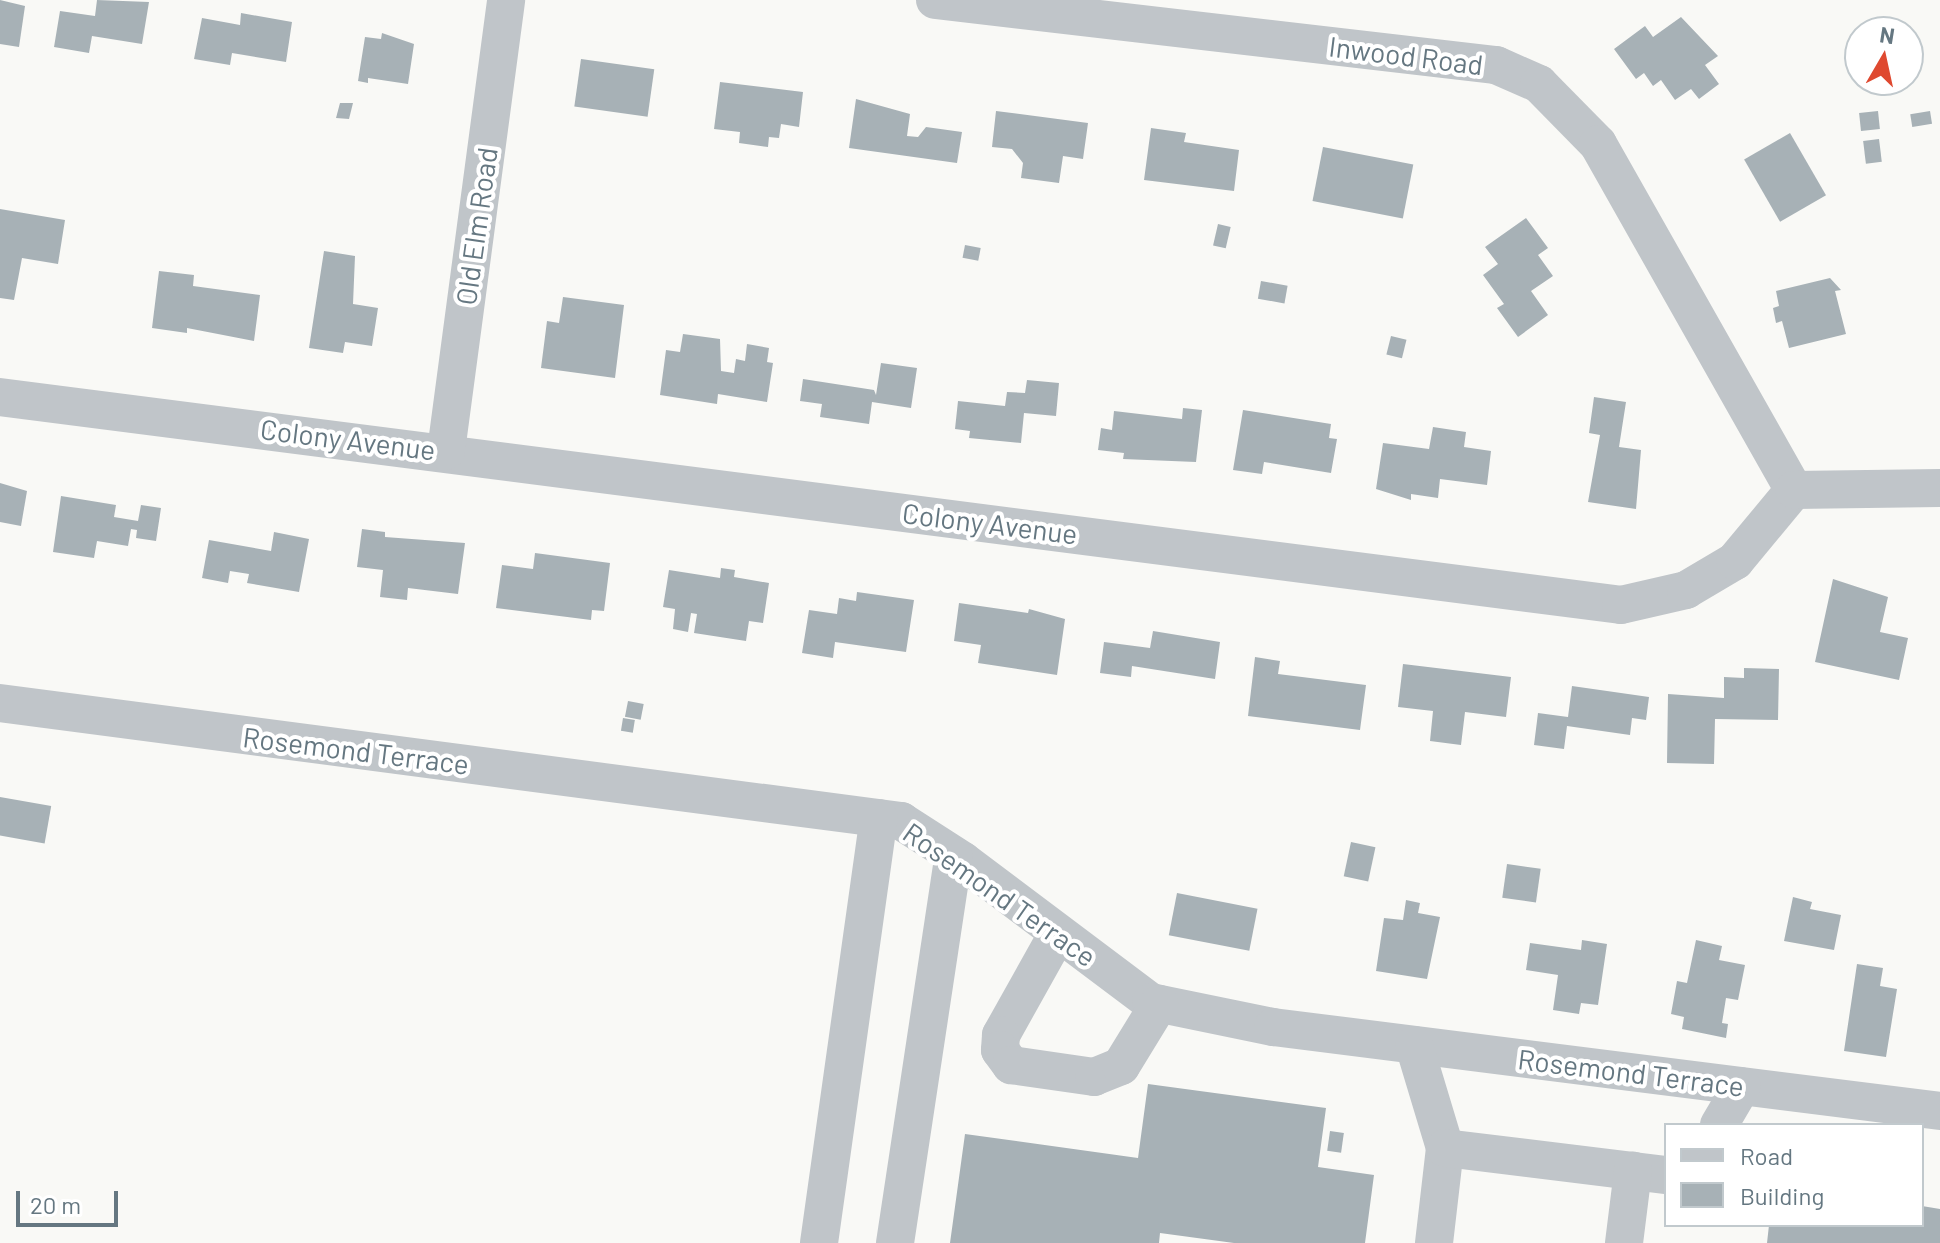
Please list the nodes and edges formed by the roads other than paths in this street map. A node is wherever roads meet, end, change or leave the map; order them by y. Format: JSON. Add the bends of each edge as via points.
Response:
{"nodes":[{"id":1,"x":506,"y":0,"type":"edge"},
{"id":2,"x":935,"y":0,"type":"edge"},
{"id":3,"x":0,"y":397,"type":"edge"},
{"id":4,"x":446,"y":451,"type":"junction"},
{"id":5,"x":1940,"y":488,"type":"edge"},
{"id":6,"x":1794,"y":490,"type":"junction"},
{"id":7,"x":0,"y":703,"type":"edge"},
{"id":8,"x":879,"y":818,"type":"junction"},
{"id":9,"x":954,"y":855,"type":"junction"},
{"id":10,"x":1058,"y":933,"type":"junction"},
{"id":11,"x":1159,"y":1004,"type":"junction"},
{"id":12,"x":1414,"y":1045,"type":"junction"},
{"id":13,"x":1742,"y":1086,"type":"junction"},
{"id":14,"x":1940,"y":1111,"type":"edge"},
{"id":15,"x":1720,"y":1123,"type":"edge"},
{"id":16,"x":1445,"y":1148,"type":"junction"},
{"id":17,"x":1649,"y":1173,"type":"edge"},
{"id":18,"x":819,"y":1243,"type":"edge"},
{"id":19,"x":895,"y":1243,"type":"edge"},
{"id":20,"x":1434,"y":1243,"type":"edge"},
{"id":21,"x":1624,"y":1243,"type":"edge"}],
"edges":[{"from":1,"to":4,"type":"street","name":"Old Elm Road"},
{"from":2,"to":6,"type":"street","name":"Inwood Road","via":[[1496,65],[1539,84],[1598,144]]},
{"from":3,"to":4,"type":"street","name":"Colony Avenue"},
{"from":4,"to":6,"type":"street","name":"Colony Avenue","via":[[1621,605],[1686,590],[1735,561]]},
{"from":5,"to":6,"type":"street"},
{"from":7,"to":8,"type":"street","name":"Rosemond Terrace"},
{"from":8,"to":9,"type":"street","name":"Rosemond Terrace","via":[[901,821]]},
{"from":8,"to":18,"type":"street"},
{"from":9,"to":10,"type":"street","name":"Rosemond Terrace"},
{"from":9,"to":19,"type":"street"},
{"from":10,"to":11,"type":"street","name":"Rosemond Terrace"},
{"from":10,"to":11,"type":"street","via":[[1001,1035],[1000,1050],[1011,1065],[1094,1077],[1121,1066]]},
{"from":11,"to":12,"type":"street","name":"Rosemond Terrace","via":[[1273,1027]]},
{"from":12,"to":13,"type":"street","name":"Rosemond Terrace"},
{"from":12,"to":16,"type":"street"},
{"from":13,"to":14,"type":"street","name":"Rosemond Terrace"},
{"from":13,"to":15,"type":"street"},
{"from":16,"to":17,"type":"street"},
{"from":16,"to":20,"type":"street"},
{"from":17,"to":21,"type":"street"}]}
